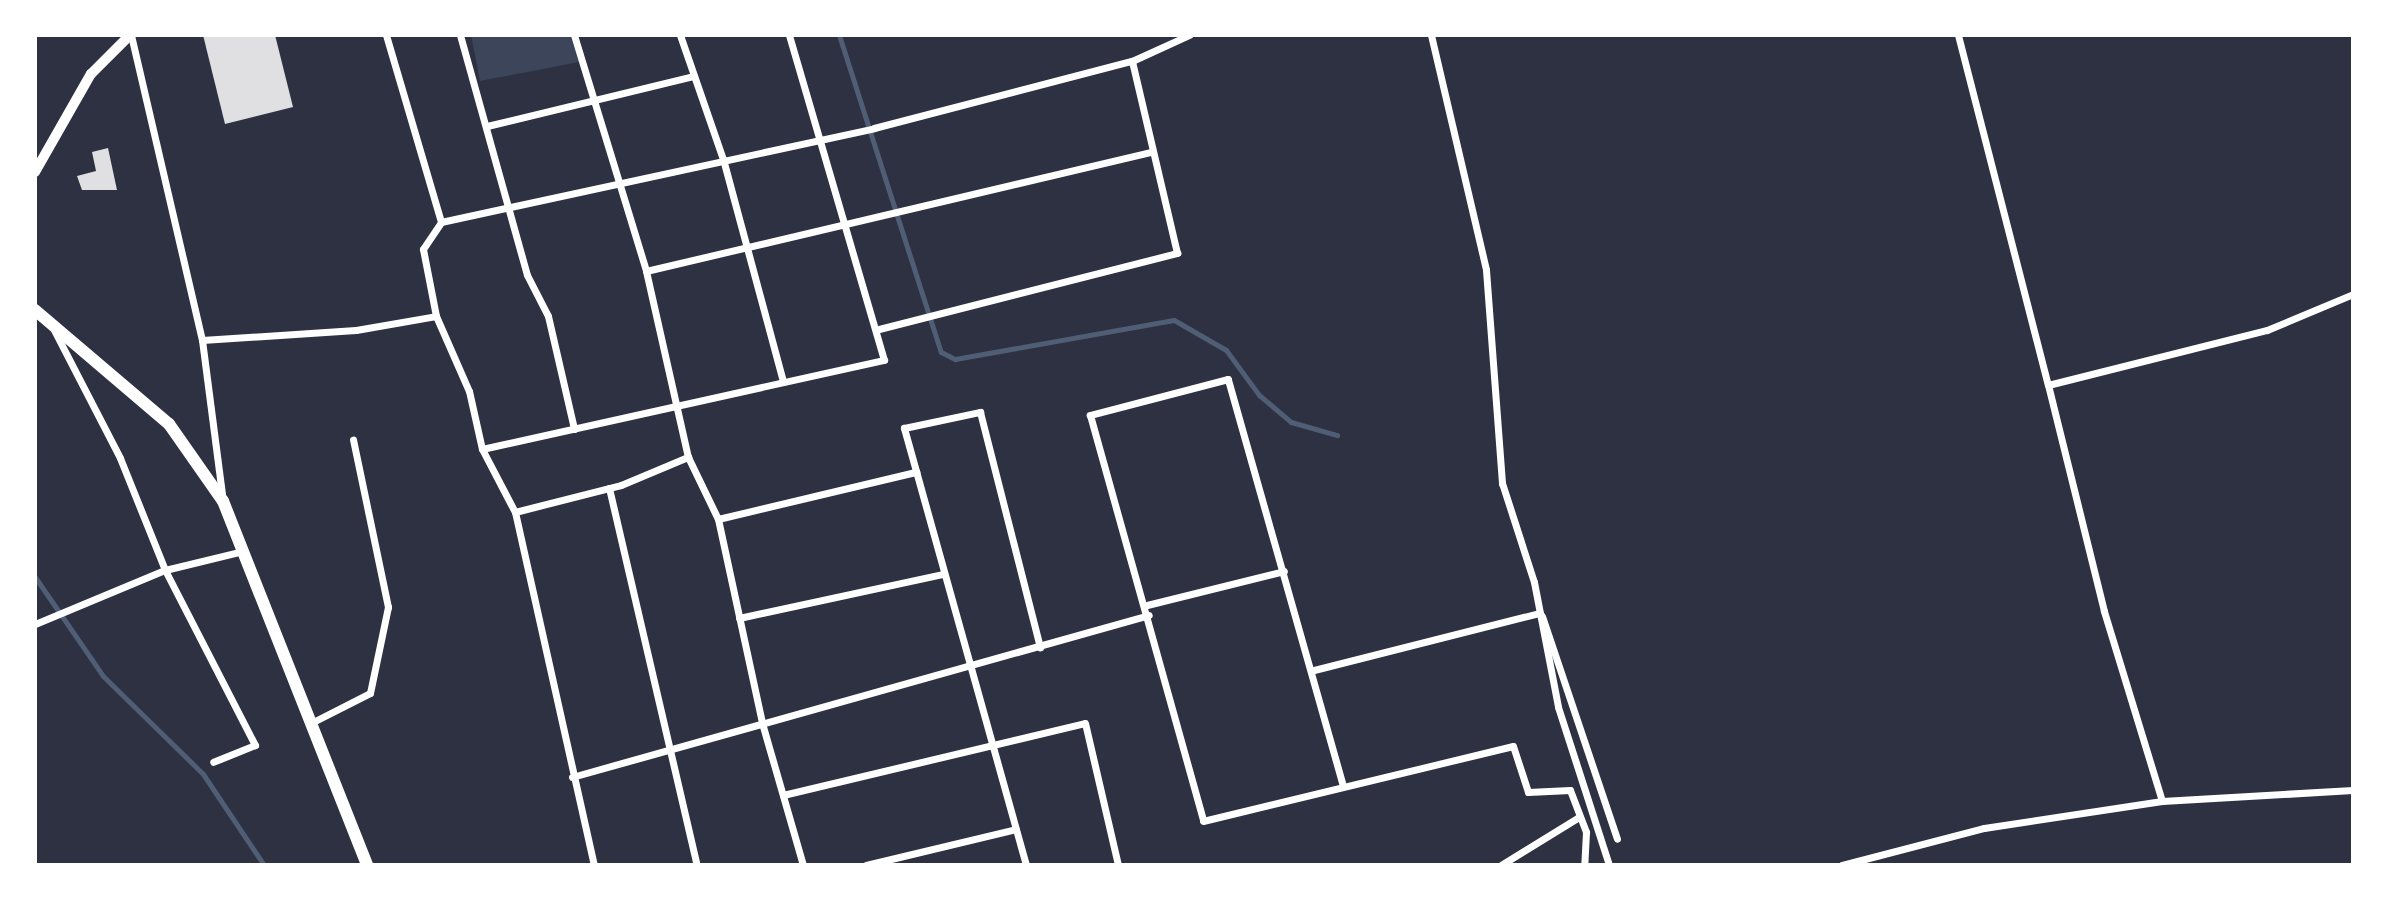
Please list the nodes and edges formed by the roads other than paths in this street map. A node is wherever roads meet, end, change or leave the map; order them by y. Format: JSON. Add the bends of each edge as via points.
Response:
{"nodes":[{"id":1,"x":130,"y":35,"type":"edge"},
{"id":2,"x":386,"y":35,"type":"edge"},
{"id":3,"x":460,"y":35,"type":"edge"},
{"id":4,"x":574,"y":35,"type":"edge"},
{"id":5,"x":680,"y":35,"type":"edge"},
{"id":6,"x":789,"y":35,"type":"edge"},
{"id":7,"x":1188,"y":35,"type":"edge"},
{"id":8,"x":1431,"y":35,"type":"edge"},
{"id":9,"x":1958,"y":35,"type":"edge"},
{"id":10,"x":1132,"y":61,"type":"junction"},
{"id":11,"x":694,"y":76,"type":"junction"},
{"id":12,"x":595,"y":100,"type":"junction"},
{"id":13,"x":487,"y":126,"type":"junction"},
{"id":14,"x":821,"y":141,"type":"junction"},
{"id":15,"x":1151,"y":152,"type":"junction"},
{"id":16,"x":723,"y":159,"type":"junction"},
{"id":17,"x":38,"y":160,"type":"edge"},
{"id":18,"x":35,"y":172,"type":"edge"},
{"id":19,"x":620,"y":184,"type":"junction"},
{"id":20,"x":511,"y":209,"type":"junction"},
{"id":21,"x":441,"y":222,"type":"junction"},
{"id":22,"x":850,"y":227,"type":"junction"},
{"id":23,"x":747,"y":247,"type":"junction"},
{"id":24,"x":646,"y":271,"type":"junction"},
{"id":25,"x":2353,"y":294,"type":"edge"},
{"id":26,"x":35,"y":310,"type":"edge"},
{"id":27,"x":436,"y":316,"type":"junction"},
{"id":28,"x":50,"y":323,"type":"junction"},
{"id":29,"x":879,"y":329,"type":"junction"},
{"id":30,"x":202,"y":340,"type":"junction"},
{"id":31,"x":783,"y":383,"type":"junction"},
{"id":32,"x":2048,"y":385,"type":"junction"},
{"id":33,"x":679,"y":405,"type":"junction"},
{"id":34,"x":574,"y":429,"type":"junction"},
{"id":35,"x":353,"y":440,"type":"dead end"},
{"id":36,"x":482,"y":449,"type":"junction"},
{"id":37,"x":688,"y":457,"type":"junction"},
{"id":38,"x":916,"y":472,"type":"junction"},
{"id":39,"x":609,"y":488,"type":"junction"},
{"id":40,"x":223,"y":501,"type":"junction"},
{"id":41,"x":515,"y":512,"type":"junction"},
{"id":42,"x":718,"y":519,"type":"junction"},
{"id":43,"x":243,"y":551,"type":"junction"},
{"id":44,"x":165,"y":570,"type":"junction"},
{"id":45,"x":1284,"y":571,"type":"junction"},
{"id":46,"x":943,"y":574,"type":"junction"},
{"id":47,"x":1147,"y":605,"type":"junction"},
{"id":48,"x":1540,"y":613,"type":"junction"},
{"id":49,"x":1149,"y":615,"type":"junction"},
{"id":50,"x":739,"y":618,"type":"junction"},
{"id":51,"x":35,"y":624,"type":"edge"},
{"id":52,"x":1040,"y":647,"type":"junction"},
{"id":53,"x":968,"y":666,"type":"junction"},
{"id":54,"x":1314,"y":670,"type":"junction"},
{"id":55,"x":311,"y":723,"type":"junction"},
{"id":56,"x":762,"y":723,"type":"junction"},
{"id":57,"x":991,"y":744,"type":"junction"},
{"id":58,"x":671,"y":753,"type":"junction"},
{"id":59,"x":213,"y":762,"type":"dead end"},
{"id":60,"x":572,"y":777,"type":"junction"},
{"id":61,"x":1343,"y":786,"type":"junction"},
{"id":62,"x":2353,"y":790,"type":"edge"},
{"id":63,"x":783,"y":795,"type":"junction"},
{"id":64,"x":2162,"y":801,"type":"junction"},
{"id":65,"x":1578,"y":817,"type":"junction"},
{"id":66,"x":1016,"y":829,"type":"junction"},
{"id":67,"x":1617,"y":839,"type":"dead end"},
{"id":68,"x":368,"y":865,"type":"edge"},
{"id":69,"x":594,"y":865,"type":"edge"},
{"id":70,"x":697,"y":865,"type":"edge"},
{"id":71,"x":803,"y":865,"type":"edge"},
{"id":72,"x":866,"y":865,"type":"edge"},
{"id":73,"x":1026,"y":865,"type":"edge"},
{"id":74,"x":1118,"y":865,"type":"edge"},
{"id":75,"x":1502,"y":865,"type":"edge"},
{"id":76,"x":1584,"y":865,"type":"edge"},
{"id":77,"x":1609,"y":865,"type":"edge"},
{"id":78,"x":1842,"y":865,"type":"edge"}],
"edges":[{"from":1,"to":17,"type":"main road","via":[[92,74]]},
{"from":1,"to":30,"type":"street"},
{"from":2,"to":21,"type":"street"},
{"from":3,"to":13,"type":"street"},
{"from":4,"to":12,"type":"street"},
{"from":5,"to":11,"type":"street"},
{"from":6,"to":14,"type":"street"},
{"from":7,"to":10,"type":"street"},
{"from":8,"to":48,"type":"street","via":[[1486,270],[1499,471]]},
{"from":9,"to":32,"type":"street"},
{"from":10,"to":14,"type":"street"},
{"from":10,"to":15,"type":"street"},
{"from":11,"to":12,"type":"street"},
{"from":11,"to":16,"type":"street"},
{"from":12,"to":13,"type":"street"},
{"from":12,"to":19,"type":"street"},
{"from":13,"to":20,"type":"street"},
{"from":14,"to":16,"type":"street"},
{"from":14,"to":22,"type":"street"},
{"from":15,"to":22,"type":"street"},
{"from":15,"to":29,"type":"street","via":[[1177,253]]},
{"from":16,"to":19,"type":"street"},
{"from":16,"to":23,"type":"street"},
{"from":17,"to":18,"type":"main road"},
{"from":19,"to":20,"type":"street"},
{"from":19,"to":24,"type":"street"},
{"from":20,"to":21,"type":"street"},
{"from":20,"to":34,"type":"street","via":[[527,275],[548,316]]},
{"from":21,"to":27,"type":"street","via":[[423,248]]},
{"from":22,"to":23,"type":"street"},
{"from":22,"to":29,"type":"street"},
{"from":23,"to":24,"type":"street"},
{"from":23,"to":31,"type":"street"},
{"from":24,"to":33,"type":"street"},
{"from":25,"to":32,"type":"street","via":[[2267,330]]},
{"from":26,"to":28,"type":"main road"},
{"from":27,"to":30,"type":"street","via":[[356,330]]},
{"from":27,"to":36,"type":"street","via":[[469,391]]},
{"from":28,"to":40,"type":"main road","via":[[169,424]]},
{"from":28,"to":44,"type":"street","via":[[120,458]]},
{"from":29,"to":31,"type":"street","via":[[884,360]]},
{"from":30,"to":40,"type":"street"},
{"from":31,"to":33,"type":"street"},
{"from":32,"to":64,"type":"street","via":[[2104,611]]},
{"from":33,"to":34,"type":"street"},
{"from":33,"to":37,"type":"street"},
{"from":34,"to":36,"type":"street"},
{"from":35,"to":55,"type":"street","via":[[388,607],[370,693]]},
{"from":36,"to":41,"type":"street"},
{"from":37,"to":39,"type":"street"},
{"from":37,"to":42,"type":"street"},
{"from":38,"to":42,"type":"street"},
{"from":38,"to":46,"type":"street"},
{"from":38,"to":52,"type":"street","via":[[904,428],[980,412]]},
{"from":39,"to":41,"type":"street"},
{"from":39,"to":58,"type":"street"},
{"from":40,"to":43,"type":"main road"},
{"from":41,"to":60,"type":"street"},
{"from":42,"to":50,"type":"street"},
{"from":43,"to":44,"type":"street"},
{"from":43,"to":55,"type":"main road"},
{"from":44,"to":51,"type":"street"},
{"from":44,"to":59,"type":"street","via":[[255,745]]},
{"from":45,"to":47,"type":"street"},
{"from":45,"to":47,"type":"street","via":[[1228,379],[1090,415]]},
{"from":45,"to":54,"type":"street"},
{"from":46,"to":50,"type":"street"},
{"from":46,"to":53,"type":"street"},
{"from":47,"to":49,"type":"street"},
{"from":48,"to":54,"type":"street"},
{"from":48,"to":67,"type":"street"},
{"from":48,"to":77,"type":"street","via":[[1558,707]]},
{"from":49,"to":52,"type":"street"},
{"from":49,"to":61,"type":"street","via":[[1203,821]]},
{"from":50,"to":56,"type":"street"},
{"from":52,"to":53,"type":"street"},
{"from":53,"to":56,"type":"street"},
{"from":53,"to":57,"type":"street"},
{"from":54,"to":61,"type":"street"},
{"from":55,"to":68,"type":"main road"},
{"from":56,"to":58,"type":"street"},
{"from":56,"to":63,"type":"street"},
{"from":57,"to":63,"type":"street"},
{"from":57,"to":66,"type":"street"},
{"from":57,"to":74,"type":"street","via":[[1085,723]]},
{"from":58,"to":60,"type":"street"},
{"from":58,"to":70,"type":"street"},
{"from":60,"to":69,"type":"street"},
{"from":61,"to":65,"type":"street","via":[[1513,746],[1528,792],[1570,790]]},
{"from":62,"to":64,"type":"street"},
{"from":63,"to":71,"type":"street"},
{"from":64,"to":78,"type":"street","via":[[1984,828]]},
{"from":65,"to":75,"type":"street"},
{"from":65,"to":76,"type":"street","via":[[1586,832]]},
{"from":66,"to":72,"type":"street"},
{"from":66,"to":73,"type":"street"}]}
